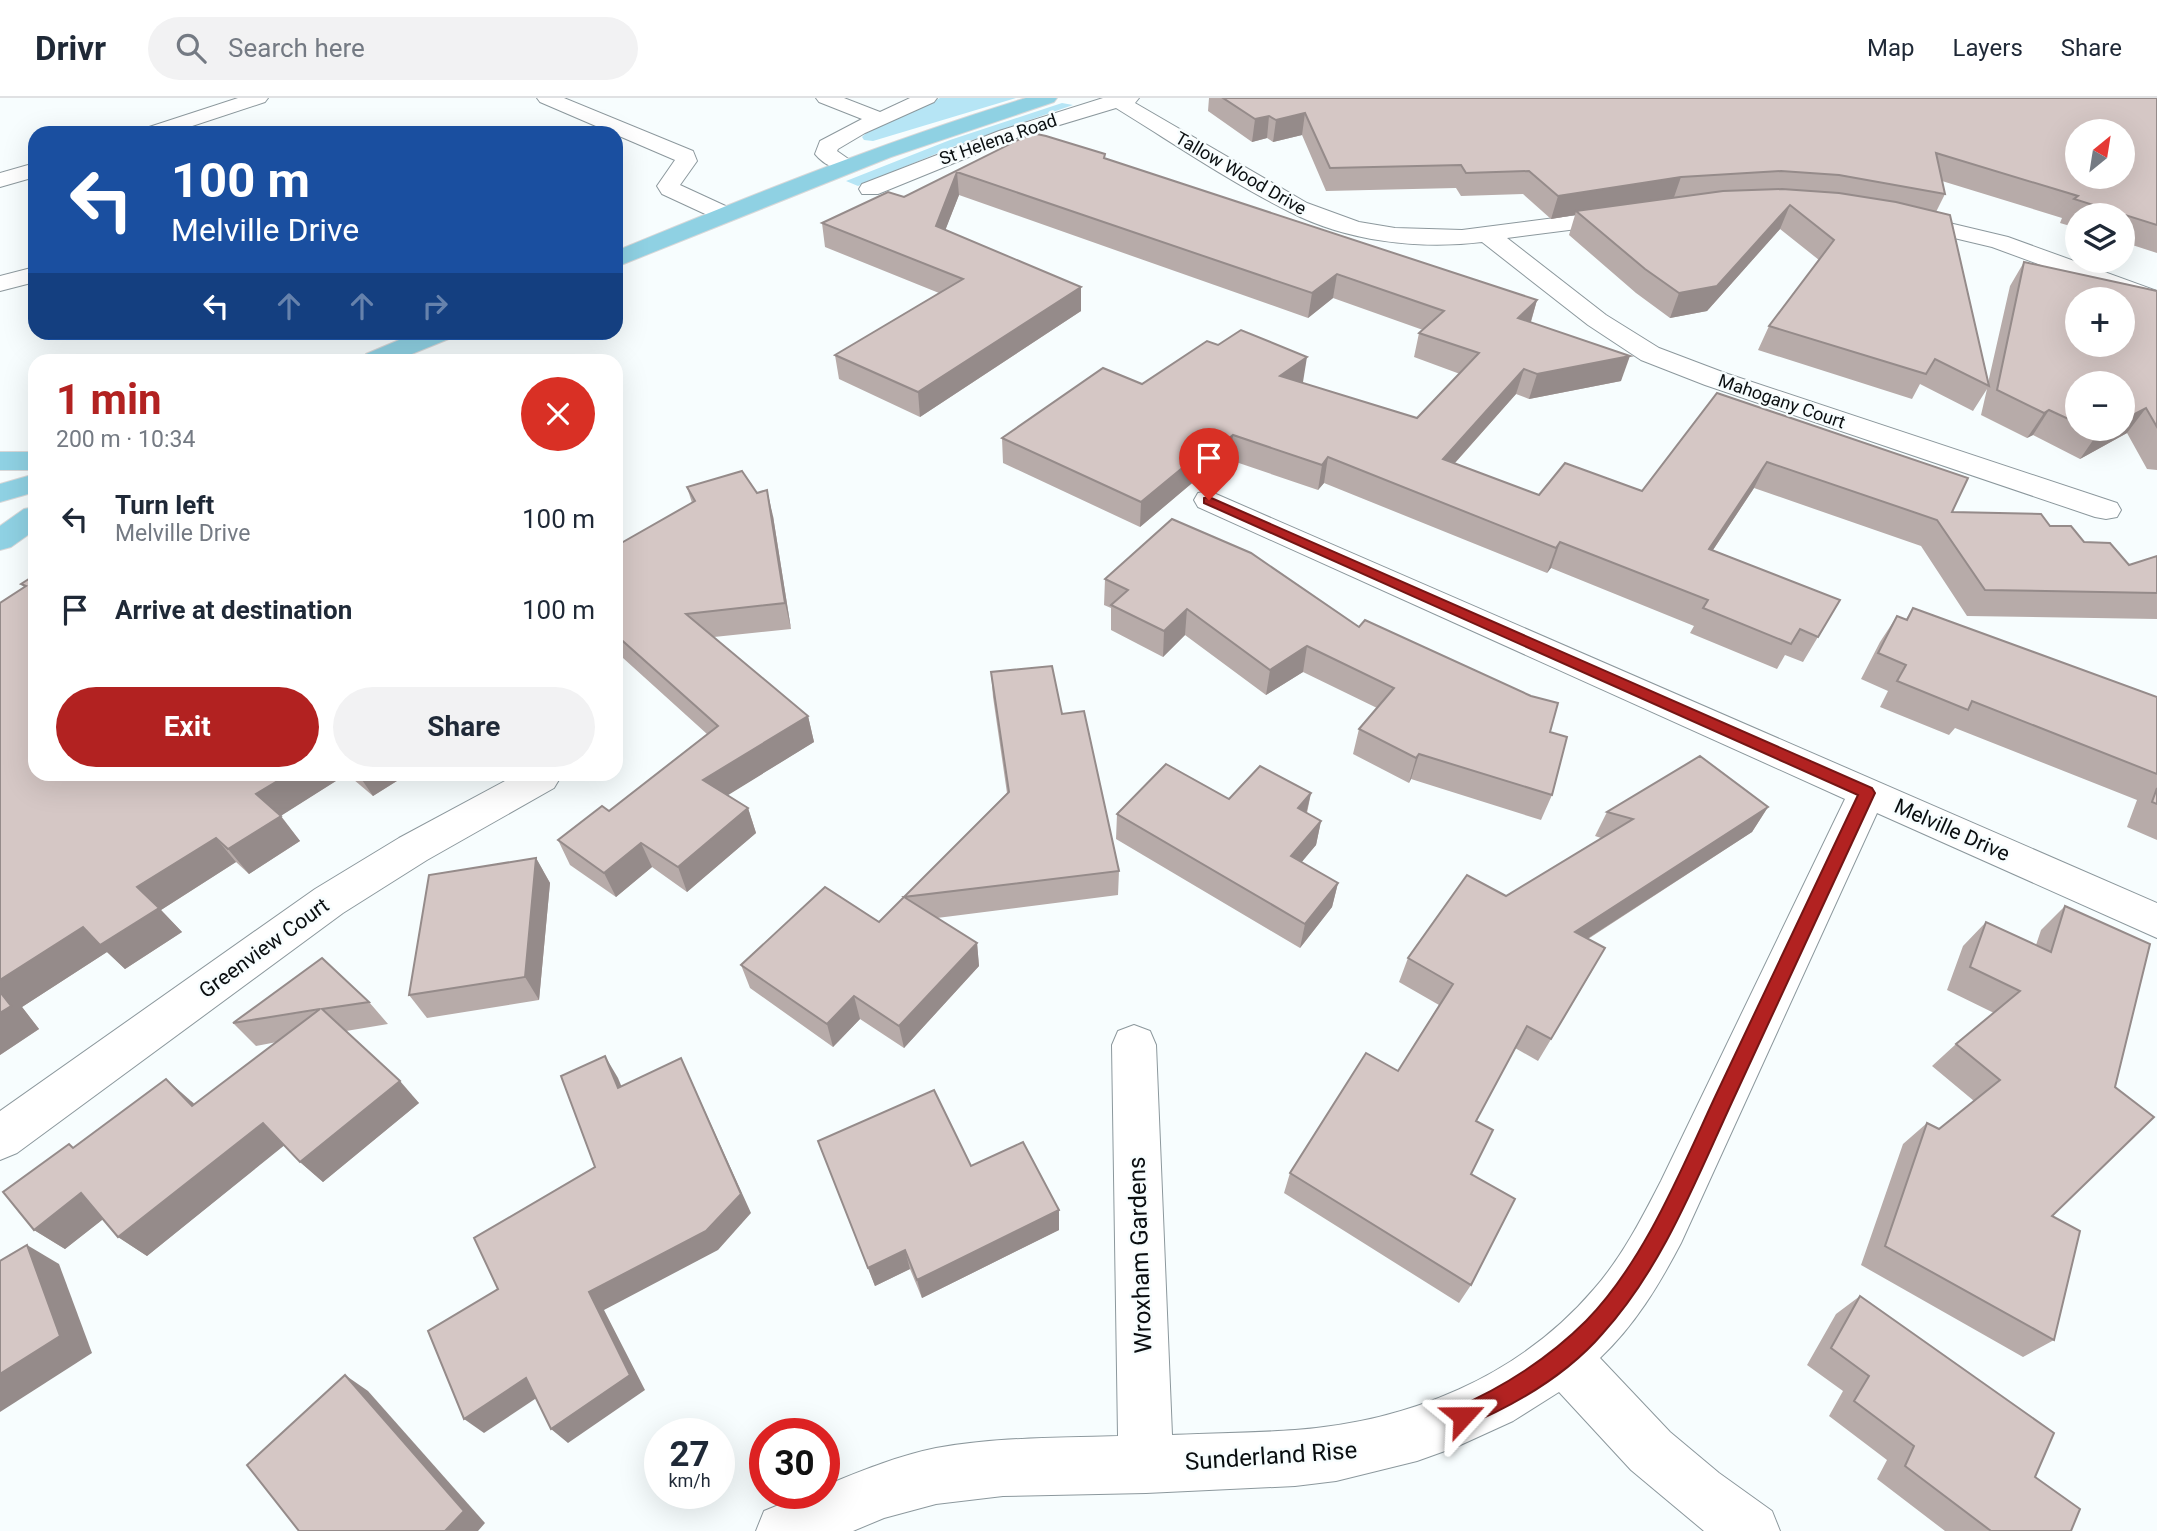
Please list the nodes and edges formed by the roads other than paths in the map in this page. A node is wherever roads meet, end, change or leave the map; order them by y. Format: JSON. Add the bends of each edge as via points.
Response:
{"nodes":[{"id":1,"x":258,"y":98,"type":"edge"},
{"id":2,"x":547,"y":98,"type":"edge"},
{"id":3,"x":826,"y":98,"type":"edge"},
{"id":4,"x":927,"y":98,"type":"edge"},
{"id":5,"x":1047,"y":98,"type":"edge"},
{"id":6,"x":1120,"y":99,"type":"edge"},
{"id":7,"x":880,"y":119,"type":"junction"},
{"id":8,"x":172,"y":126,"type":"edge"},
{"id":9,"x":614,"y":126,"type":"edge"},
{"id":10,"x":623,"y":130,"type":"edge"},
{"id":11,"x":846,"y":165,"type":"junction"},
{"id":12,"x":28,"y":172,"type":"edge"},
{"id":13,"x":0,"y":180,"type":"edge"},
{"id":14,"x":870,"y":188,"type":"dead end"},
{"id":15,"x":1652,"y":213,"type":"edge"},
{"id":16,"x":724,"y":214,"type":"junction"},
{"id":17,"x":1875,"y":214,"type":"edge"},
{"id":18,"x":1488,"y":234,"type":"junction"},
{"id":19,"x":623,"y":257,"type":"edge"},
{"id":20,"x":28,"y":276,"type":"edge"},
{"id":21,"x":0,"y":285,"type":"edge"},
{"id":22,"x":2157,"y":300,"type":"edge"},
{"id":23,"x":423,"y":340,"type":"edge"},
{"id":24,"x":389,"y":354,"type":"edge"},
{"id":25,"x":0,"y":461,"type":"edge"},
{"id":26,"x":28,"y":461,"type":"edge"},
{"id":27,"x":28,"y":485,"type":"edge"},
{"id":28,"x":0,"y":494,"type":"edge"},
{"id":29,"x":1209,"y":500,"type":"dead end"},
{"id":30,"x":2106,"y":511,"type":"dead end"},
{"id":31,"x":28,"y":516,"type":"edge"},
{"id":32,"x":28,"y":519,"type":"edge"},
{"id":33,"x":0,"y":526,"type":"edge"},
{"id":34,"x":0,"y":540,"type":"edge"},
{"id":35,"x":536,"y":781,"type":"edge"},
{"id":36,"x":1867,"y":793,"type":"junction"},
{"id":37,"x":2157,"y":921,"type":"edge"},
{"id":38,"x":1134,"y":1045,"type":"dead end"},
{"id":39,"x":0,"y":1138,"type":"edge"},
{"id":40,"x":1564,"y":1356,"type":"junction"},
{"id":41,"x":1146,"y":1465,"type":"junction"},
{"id":42,"x":784,"y":1531,"type":"edge"},
{"id":43,"x":1752,"y":1531,"type":"edge"}],
"edges":[{"from":1,"to":8,"type":"street"},
{"from":2,"to":9,"type":"street"},
{"from":3,"to":7,"type":"street"},
{"from":4,"to":7,"type":"street"},
{"from":5,"to":11,"type":"main road","name":"St Helena Road"},
{"from":6,"to":14,"type":"street","name":"St Helena Road","via":[[1006,135]]},
{"from":6,"to":18,"type":"street","name":"Tallow Wood Drive","via":[[1315,216],[1395,235]]},
{"from":7,"to":11,"type":"street","via":[[828,146],[826,154]]},
{"from":10,"to":16,"type":"street","via":[[685,156],[687,162],[670,189]]},
{"from":11,"to":16,"type":"main road","name":"St Helena Road"},
{"from":12,"to":13,"type":"street"},
{"from":15,"to":18,"type":"street","name":"Tallow Wood Drive"},
{"from":16,"to":19,"type":"main road","name":"St Helena Road"},
{"from":17,"to":22,"type":"street","via":[[2000,242]]},
{"from":18,"to":30,"type":"street","name":"Mahogany Court","via":[[1597,320],[1650,354]]},
{"from":20,"to":21,"type":"street"},
{"from":23,"to":24,"type":"main road"},
{"from":25,"to":26,"type":"main road"},
{"from":27,"to":28,"type":"main road"},
{"from":29,"to":36,"type":"street","name":"Melville Drive"},
{"from":31,"to":33,"type":"main road"},
{"from":32,"to":34,"type":"main road"},
{"from":35,"to":39,"type":"street","name":"Greenview Court","via":[[329,901]]},
{"from":36,"to":37,"type":"street","name":"Melville Drive"},
{"from":36,"to":40,"type":"street","name":"Sunderland Rise","via":[[1652,1246],[1595,1326]]},
{"from":38,"to":41,"type":"street","name":"Wroxham Gardens"},
{"from":40,"to":41,"type":"street","name":"Sunderland Rise","via":[[1489,1405],[1388,1444],[1330,1455]]},
{"from":40,"to":43,"type":"street","via":[[1654,1457]]},
{"from":41,"to":42,"type":"street","name":"Sunderland Rise","via":[[1003,1468],[936,1476],[884,1490]]}]}
